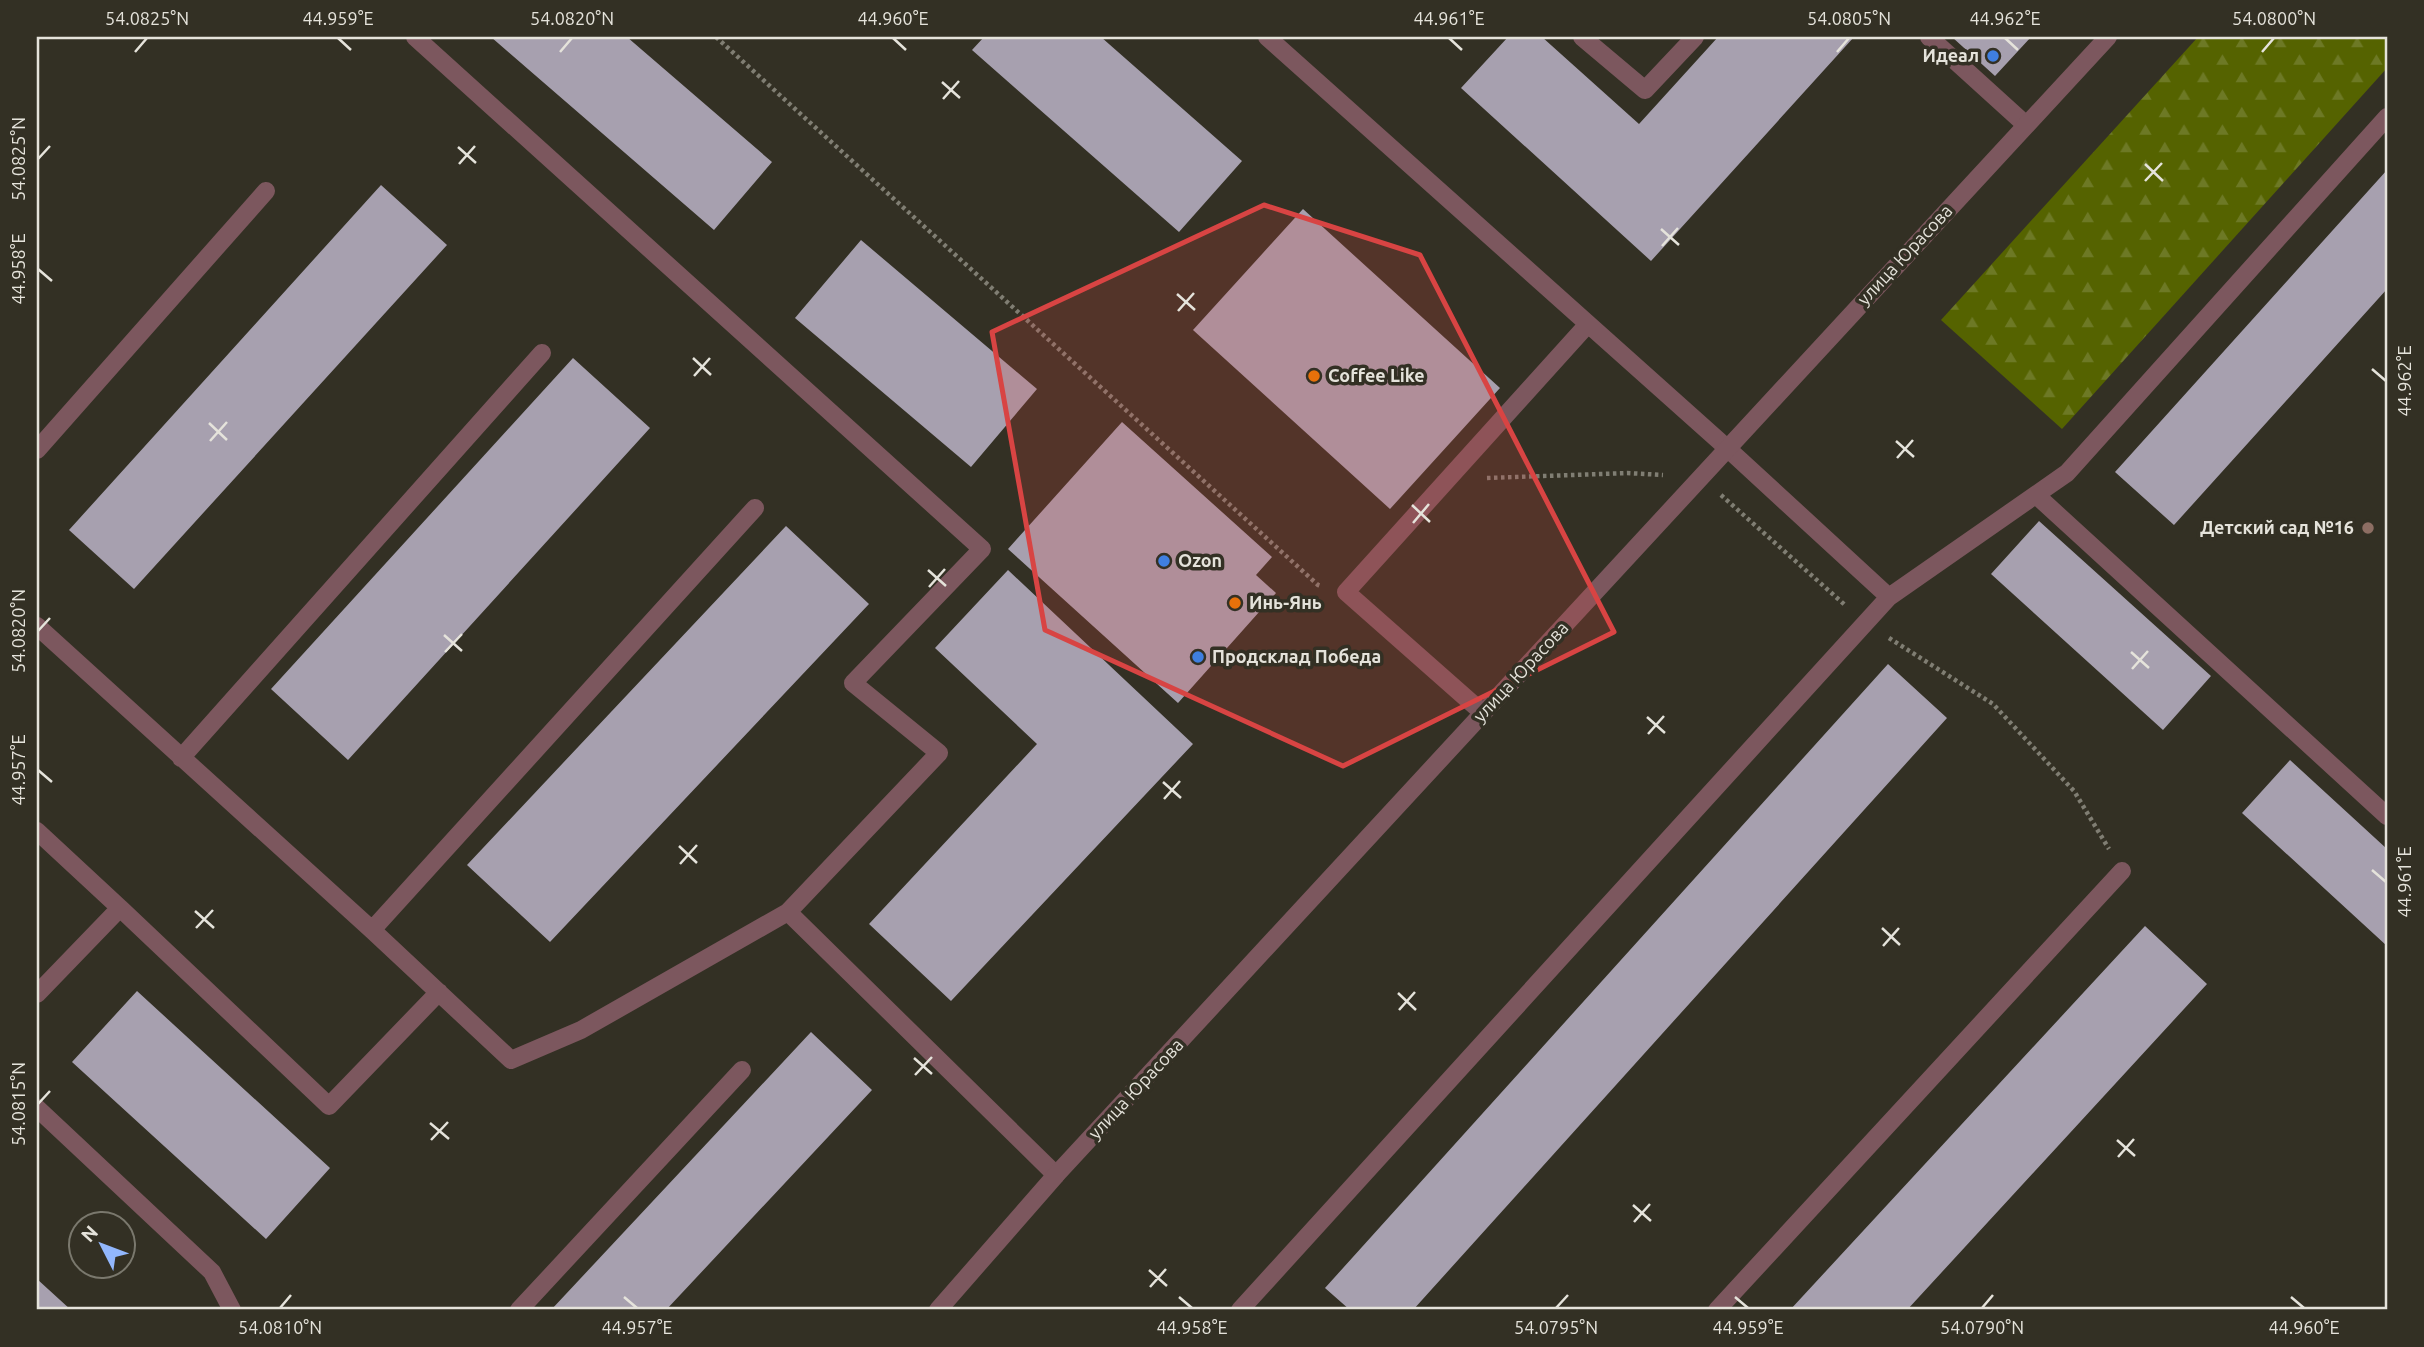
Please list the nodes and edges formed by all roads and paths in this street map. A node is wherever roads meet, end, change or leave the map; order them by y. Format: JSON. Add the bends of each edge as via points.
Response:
{"nodes":[{"id":1,"x":415,"y":37,"type":"edge"},
{"id":2,"x":716,"y":37,"type":"edge"},
{"id":3,"x":1267,"y":37,"type":"edge"},
{"id":4,"x":1582,"y":37,"type":"edge"},
{"id":5,"x":1695,"y":37,"type":"edge"},
{"id":6,"x":1929,"y":37,"type":"edge"},
{"id":7,"x":2108,"y":37,"type":"edge"},
{"id":8,"x":2387,"y":117,"type":"edge"},
{"id":9,"x":2026,"y":125,"type":"junction"},
{"id":10,"x":266,"y":191,"type":"dead end"},
{"id":11,"x":1588,"y":324,"type":"junction"},
{"id":12,"x":542,"y":353,"type":"dead end"},
{"id":13,"x":1727,"y":448,"type":"junction"},
{"id":14,"x":37,"y":450,"type":"edge"},
{"id":15,"x":1701,"y":477,"type":"junction"},
{"id":16,"x":1448,"y":479,"type":"junction"},
{"id":17,"x":2036,"y":495,"type":"junction"},
{"id":18,"x":755,"y":508,"type":"dead end"},
{"id":19,"x":1346,"y":592,"type":"junction"},
{"id":20,"x":1889,"y":597,"type":"junction"},
{"id":21,"x":1866,"y":623,"type":"junction"},
{"id":22,"x":37,"y":626,"type":"edge"},
{"id":23,"x":1483,"y":713,"type":"junction"},
{"id":24,"x":181,"y":758,"type":"junction"},
{"id":25,"x":2387,"y":816,"type":"edge"},
{"id":26,"x":37,"y":831,"type":"edge"},
{"id":27,"x":2122,"y":870,"type":"joint"},
{"id":28,"x":120,"y":908,"type":"junction"},
{"id":29,"x":788,"y":912,"type":"junction"},
{"id":30,"x":372,"y":930,"type":"junction"},
{"id":31,"x":439,"y":992,"type":"junction"},
{"id":32,"x":37,"y":994,"type":"edge"},
{"id":33,"x":743,"y":1070,"type":"dead end"},
{"id":34,"x":37,"y":1108,"type":"edge"},
{"id":35,"x":1056,"y":1175,"type":"junction"},
{"id":36,"x":232,"y":1310,"type":"edge"},
{"id":37,"x":519,"y":1310,"type":"edge"},
{"id":38,"x":937,"y":1310,"type":"edge"},
{"id":39,"x":1240,"y":1310,"type":"edge"},
{"id":40,"x":1717,"y":1310,"type":"edge"}],
"edges":[{"from":1,"to":29,"type":"street","via":[[982,549],[853,684],[939,753]]},
{"from":2,"to":19,"type":"path","via":[[1318,585]]},
{"from":3,"to":11,"type":"street"},
{"from":4,"to":5,"type":"street","via":[[1645,90]]},
{"from":6,"to":9,"type":"street"},
{"from":7,"to":9,"type":"street","name":"улица Юрасова"},
{"from":8,"to":17,"type":"street","via":[[2067,473]]},
{"from":9,"to":13,"type":"street","name":"улица Юрасова"},
{"from":10,"to":14,"type":"street"},
{"from":11,"to":13,"type":"street"},
{"from":11,"to":16,"type":"street"},
{"from":12,"to":24,"type":"street"},
{"from":13,"to":15,"type":"street","name":"улица Юрасова"},
{"from":13,"to":20,"type":"street"},
{"from":15,"to":16,"type":"path","via":[[1628,473]]},
{"from":15,"to":21,"type":"path"},
{"from":15,"to":23,"type":"street","name":"улица Юрасова"},
{"from":16,"to":19,"type":"street"},
{"from":17,"to":20,"type":"street"},
{"from":17,"to":25,"type":"street"},
{"from":18,"to":30,"type":"street"},
{"from":19,"to":23,"type":"street"},
{"from":20,"to":21,"type":"street"},
{"from":21,"to":27,"type":"path","via":[[1993,704],[2074,790]]},
{"from":21,"to":39,"type":"street"},
{"from":22,"to":24,"type":"street"},
{"from":23,"to":35,"type":"street","name":"улица Юрасова"},
{"from":24,"to":30,"type":"street"},
{"from":26,"to":28,"type":"street"},
{"from":27,"to":40,"type":"street"},
{"from":28,"to":31,"type":"street","via":[[329,1106]]},
{"from":28,"to":32,"type":"street"},
{"from":29,"to":31,"type":"street","via":[[581,1030],[511,1060]]},
{"from":29,"to":35,"type":"street"},
{"from":30,"to":31,"type":"street"},
{"from":33,"to":37,"type":"street"},
{"from":34,"to":36,"type":"street","via":[[212,1272]]},
{"from":35,"to":38,"type":"street","name":"улица Юрасова"}]}
